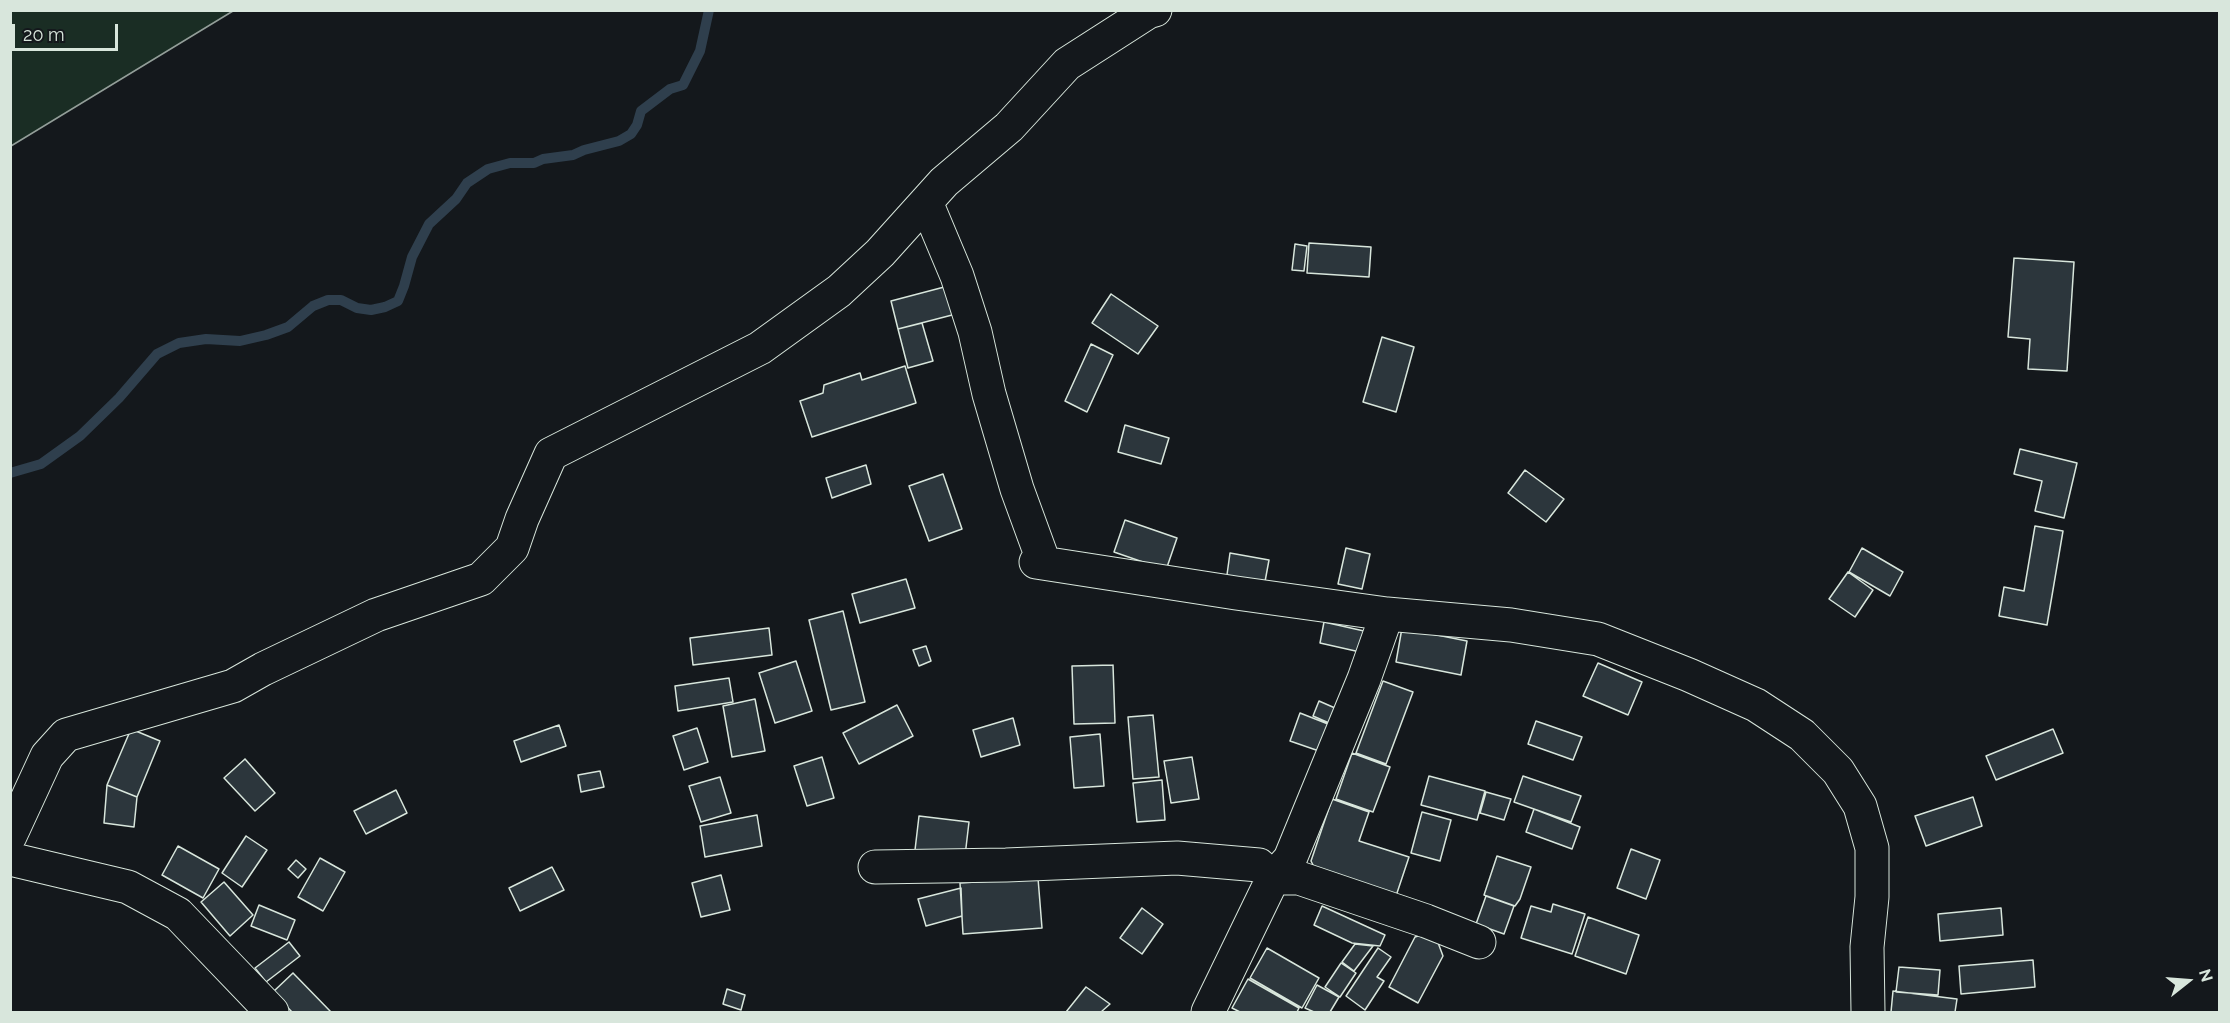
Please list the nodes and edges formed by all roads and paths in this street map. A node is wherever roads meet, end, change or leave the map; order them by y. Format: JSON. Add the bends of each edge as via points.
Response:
{"nodes":[{"id":1,"x":1155,"y":10,"type":"edge"},
{"id":2,"x":926,"y":202,"type":"junction"},
{"id":3,"x":1387,"y":614,"type":"junction"},
{"id":4,"x":10,"y":836,"type":"edge"},
{"id":5,"x":10,"y":859,"type":"edge"},
{"id":6,"x":875,"y":867,"type":"dead end"},
{"id":7,"x":1273,"y":878,"type":"junction"},
{"id":8,"x":1479,"y":942,"type":"dead end"},
{"id":9,"x":272,"y":1012,"type":"edge"},
{"id":10,"x":1208,"y":1012,"type":"edge"},
{"id":11,"x":1868,"y":1012,"type":"edge"}],
"edges":[{"from":1,"to":2,"type":"street","via":[[1067,64],[1009,127]]},
{"from":2,"to":3,"type":"street","via":[[975,332],[1040,563]]},
{"from":2,"to":4,"type":"street","via":[[839,291],[760,348],[551,454],[512,548],[481,579],[376,615],[233,686],[66,735],[47,756]]},
{"from":3,"to":7,"type":"street","via":[[1290,859]]},
{"from":3,"to":11,"type":"street","via":[[1511,625],[1598,639],[1756,705],[1802,735],[1838,771],[1860,806],[1872,848]]},
{"from":5,"to":9,"type":"street","via":[[128,887],[178,914]]},
{"from":6,"to":7,"type":"street","via":[[1177,858],[1259,865]]},
{"from":7,"to":8,"type":"street","via":[[1299,878]]},
{"from":7,"to":10,"type":"street"}]}
